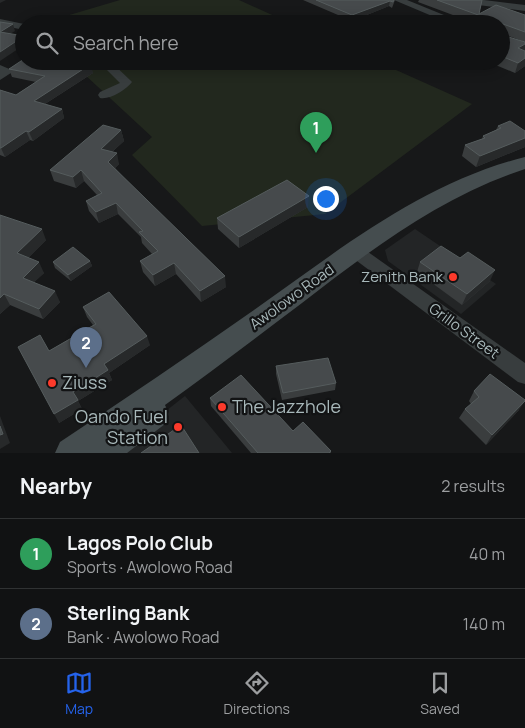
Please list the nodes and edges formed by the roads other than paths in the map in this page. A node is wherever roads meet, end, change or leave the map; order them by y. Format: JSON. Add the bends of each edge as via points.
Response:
{"nodes":[{"id":1,"x":399,"y":0,"type":"edge"},
{"id":2,"x":462,"y":0,"type":"edge"},
{"id":3,"x":525,"y":8,"type":"edge"},
{"id":4,"x":438,"y":15,"type":"edge"},
{"id":5,"x":0,"y":22,"type":"edge"},
{"id":6,"x":15,"y":25,"type":"edge"},
{"id":7,"x":0,"y":68,"type":"edge"},
{"id":8,"x":113,"y":70,"type":"edge"},
{"id":9,"x":0,"y":77,"type":"edge"},
{"id":10,"x":104,"y":95,"type":"dead end"},
{"id":11,"x":525,"y":163,"type":"edge"},
{"id":12,"x":525,"y":170,"type":"edge"},
{"id":13,"x":361,"y":256,"type":"junction"},
{"id":14,"x":525,"y":375,"type":"edge"},
{"id":15,"x":71,"y":453,"type":"edge"},
{"id":16,"x":101,"y":453,"type":"edge"}],
"edges":[{"from":1,"to":4,"type":"street"},
{"from":2,"to":3,"type":"street"},
{"from":5,"to":6,"type":"street"},
{"from":7,"to":9,"type":"street","via":[[8,71]]},
{"from":8,"to":10,"type":"street","via":[[126,82]]},
{"from":11,"to":13,"type":"main road","name":"Awolowo Road","via":[[491,173],[430,202]]},
{"from":12,"to":13,"type":"main road","name":"Awolowo Road","via":[[454,197]]},
{"from":13,"to":14,"type":"street","name":"Grillo Street"},
{"from":13,"to":15,"type":"main road","name":"Awolowo Road"},
{"from":13,"to":16,"type":"main road","name":"Awolowo Road"}]}
